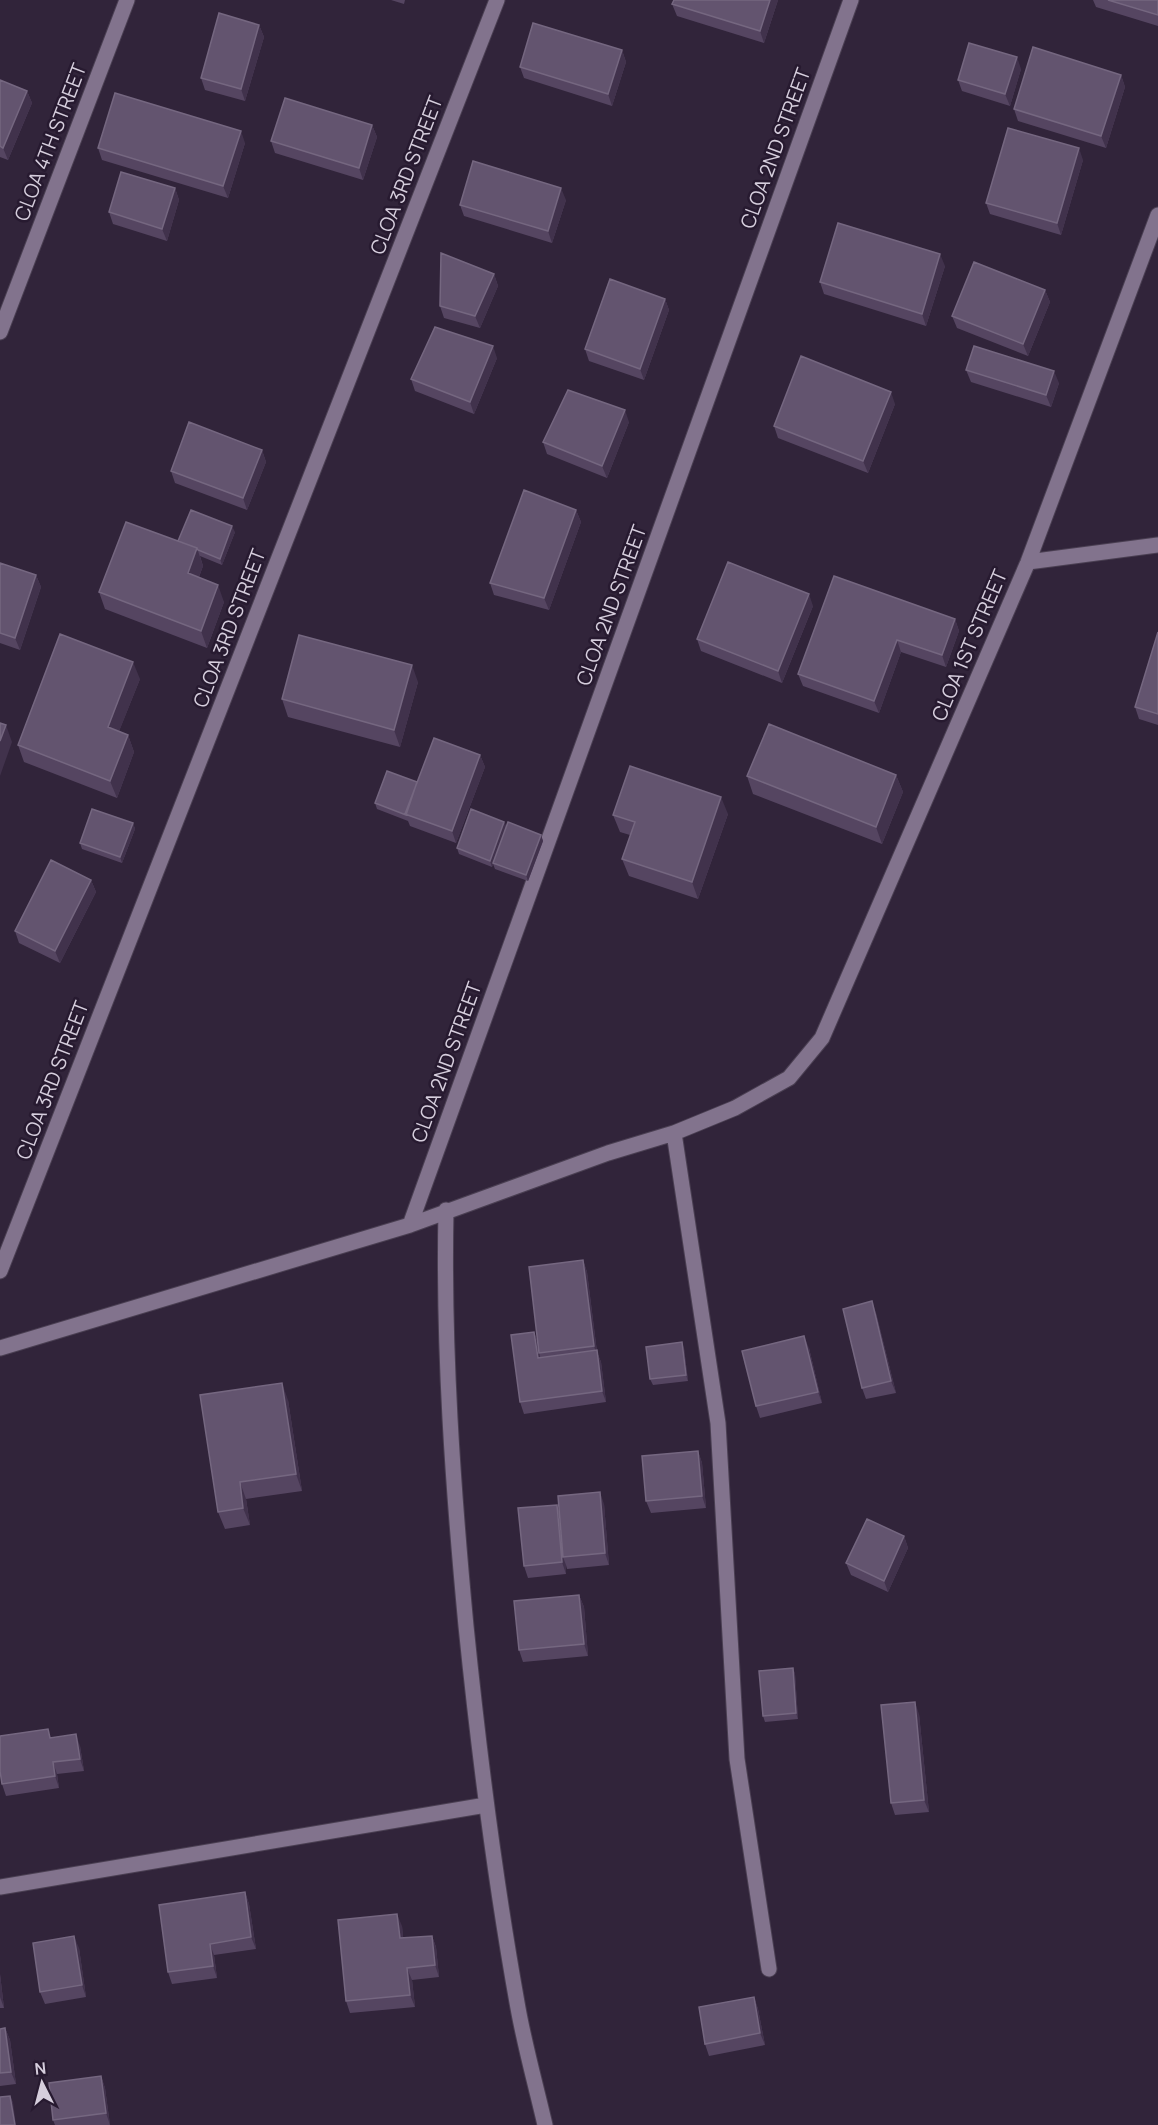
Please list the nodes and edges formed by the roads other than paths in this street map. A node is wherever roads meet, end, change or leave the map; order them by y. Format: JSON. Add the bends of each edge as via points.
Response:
{"nodes":[{"id":1,"x":127,"y":0,"type":"edge"},
{"id":2,"x":497,"y":0,"type":"edge"},
{"id":3,"x":851,"y":0,"type":"edge"},
{"id":4,"x":1158,"y":214,"type":"edge"},
{"id":5,"x":0,"y":332,"type":"edge"},
{"id":6,"x":1158,"y":545,"type":"edge"},
{"id":7,"x":1028,"y":562,"type":"junction"},
{"id":8,"x":674,"y":1133,"type":"junction"},
{"id":9,"x":446,"y":1210,"type":"junction"},
{"id":10,"x":410,"y":1225,"type":"junction"},
{"id":11,"x":0,"y":1271,"type":"edge"},
{"id":12,"x":0,"y":1348,"type":"edge"},
{"id":13,"x":486,"y":1805,"type":"junction"},
{"id":14,"x":0,"y":1887,"type":"edge"},
{"id":15,"x":769,"y":1969,"type":"dead end"},
{"id":16,"x":545,"y":2125,"type":"edge"}],
"edges":[{"from":1,"to":5,"type":"street","name":"CLOA 4TH STREET"},
{"from":2,"to":11,"type":"street","name":"CLOA 3RD STREET"},
{"from":3,"to":10,"type":"street","name":"CLOA 2ND STREET"},
{"from":4,"to":7,"type":"street","name":"CLOA 1ST STREET"},
{"from":6,"to":7,"type":"street"},
{"from":7,"to":8,"type":"street","name":"CLOA 1ST STREET","via":[[822,1038],[789,1077],[735,1108]]},
{"from":8,"to":9,"type":"street","name":"CLOA 1ST STREET"},
{"from":8,"to":15,"type":"street","via":[[718,1423],[737,1759]]},
{"from":9,"to":10,"type":"street","name":"CLOA 1ST STREET"},
{"from":9,"to":13,"type":"street","via":[[444,1299],[456,1520]]},
{"from":10,"to":12,"type":"street","name":"CLOA 1ST STREET"},
{"from":13,"to":14,"type":"street"},
{"from":13,"to":16,"type":"street","via":[[518,2010]]}]}
